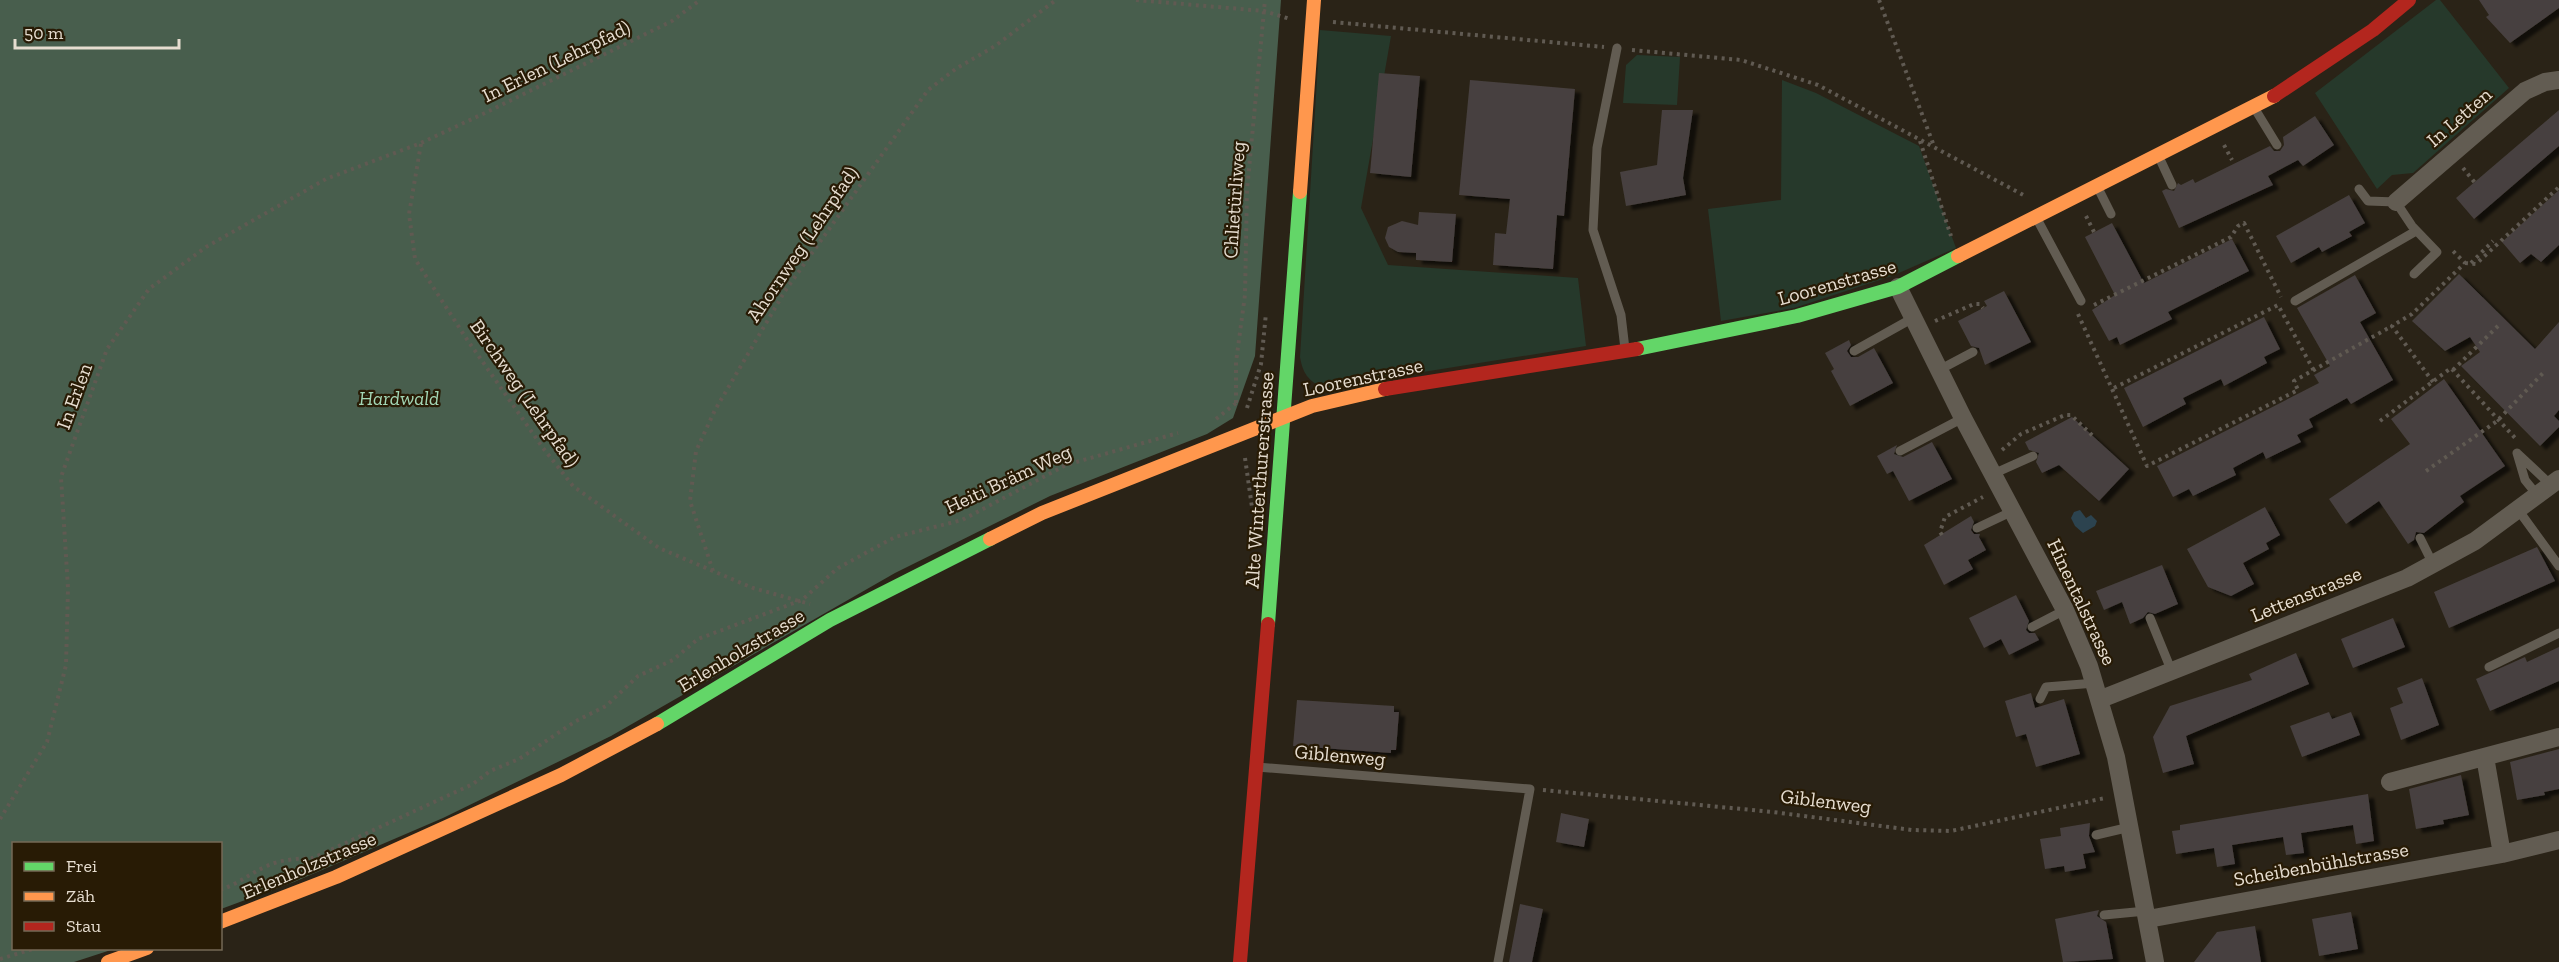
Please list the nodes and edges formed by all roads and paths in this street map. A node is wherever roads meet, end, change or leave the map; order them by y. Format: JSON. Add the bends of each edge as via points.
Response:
{"nodes":[{"id":1,"x":700,"y":0,"type":"edge"},
{"id":2,"x":1056,"y":0,"type":"edge"},
{"id":3,"x":1136,"y":0,"type":"edge"},
{"id":4,"x":1265,"y":0,"type":"edge"},
{"id":5,"x":1314,"y":0,"type":"edge"},
{"id":6,"x":1879,"y":0,"type":"edge"},
{"id":7,"x":2409,"y":0,"type":"edge"},
{"id":8,"x":1264,"y":11,"type":"junction"},
{"id":9,"x":1617,"y":48,"type":"dead end"},
{"id":10,"x":2559,"y":80,"type":"edge"},
{"id":11,"x":2254,"y":106,"type":"junction"},
{"id":12,"x":421,"y":143,"type":"junction"},
{"id":13,"x":2277,"y":145,"type":"dead end"},
{"id":14,"x":1934,"y":147,"type":"junction"},
{"id":15,"x":2157,"y":155,"type":"junction"},
{"id":16,"x":2097,"y":185,"type":"junction"},
{"id":17,"x":2172,"y":185,"type":"dead end"},
{"id":18,"x":2559,"y":187,"type":"edge"},
{"id":19,"x":2359,"y":189,"type":"dead end"},
{"id":20,"x":2396,"y":202,"type":"junction"},
{"id":21,"x":2051,"y":211,"type":"junction"},
{"id":22,"x":2110,"y":214,"type":"dead end"},
{"id":23,"x":2085,"y":215,"type":"dead end"},
{"id":24,"x":2037,"y":219,"type":"junction"},
{"id":25,"x":2416,"y":231,"type":"junction"},
{"id":26,"x":2094,"y":232,"type":"dead end"},
{"id":27,"x":2493,"y":241,"type":"dead end"},
{"id":28,"x":1954,"y":247,"type":"dead end"},
{"id":29,"x":2437,"y":252,"type":"junction"},
{"id":30,"x":2468,"y":263,"type":"junction"},
{"id":31,"x":2414,"y":274,"type":"dead end"},
{"id":32,"x":1898,"y":287,"type":"junction"},
{"id":33,"x":2081,"y":301,"type":"dead end"},
{"id":34,"x":2295,"y":301,"type":"dead end"},
{"id":35,"x":2098,"y":303,"type":"dead end"},
{"id":36,"x":1983,"y":308,"type":"dead end"},
{"id":37,"x":2078,"y":313,"type":"dead end"},
{"id":38,"x":2284,"y":316,"type":"dead end"},
{"id":39,"x":1921,"y":321,"type":"junction"},
{"id":40,"x":2392,"y":326,"type":"junction"},
{"id":41,"x":2498,"y":326,"type":"dead end"},
{"id":42,"x":1626,"y":351,"type":"junction"},
{"id":43,"x":1854,"y":351,"type":"dead end"},
{"id":44,"x":1973,"y":352,"type":"dead end"},
{"id":45,"x":1939,"y":370,"type":"junction"},
{"id":46,"x":2453,"y":370,"type":"junction"},
{"id":47,"x":2314,"y":371,"type":"junction"},
{"id":48,"x":2544,"y":372,"type":"dead end"},
{"id":49,"x":2433,"y":382,"type":"junction"},
{"id":50,"x":2114,"y":388,"type":"junction"},
{"id":51,"x":1284,"y":418,"type":"junction"},
{"id":52,"x":1963,"y":418,"type":"junction"},
{"id":53,"x":2497,"y":419,"type":"junction"},
{"id":54,"x":2380,"y":421,"type":"dead end"},
{"id":55,"x":1206,"y":422,"type":"dead end"},
{"id":56,"x":1185,"y":431,"type":"dead end"},
{"id":57,"x":2095,"y":438,"type":"dead end"},
{"id":58,"x":1900,"y":451,"type":"dead end"},
{"id":59,"x":1999,"y":456,"type":"dead end"},
{"id":60,"x":2033,"y":456,"type":"dead end"},
{"id":61,"x":2426,"y":471,"type":"dead end"},
{"id":62,"x":1993,"y":474,"type":"junction"},
{"id":63,"x":2550,"y":487,"type":"edge"},
{"id":64,"x":1991,"y":493,"type":"dead end"},
{"id":65,"x":2013,"y":511,"type":"junction"},
{"id":66,"x":2519,"y":512,"type":"junction"},
{"id":67,"x":1977,"y":528,"type":"dead end"},
{"id":68,"x":1942,"y":535,"type":"dead end"},
{"id":69,"x":2420,"y":538,"type":"dead end"},
{"id":70,"x":2433,"y":564,"type":"junction"},
{"id":71,"x":2559,"y":566,"type":"edge"},
{"id":72,"x":713,"y":571,"type":"junction"},
{"id":73,"x":802,"y":600,"type":"junction"},
{"id":74,"x":2065,"y":610,"type":"junction"},
{"id":75,"x":2150,"y":618,"type":"dead end"},
{"id":76,"x":830,"y":620,"type":"junction"},
{"id":77,"x":2032,"y":627,"type":"dead end"},
{"id":78,"x":2559,"y":633,"type":"edge"},
{"id":79,"x":2489,"y":667,"type":"dead end"},
{"id":80,"x":2172,"y":672,"type":"junction"},
{"id":81,"x":2098,"y":691,"type":"junction"},
{"id":82,"x":2040,"y":699,"type":"dead end"},
{"id":83,"x":2559,"y":737,"type":"edge"},
{"id":84,"x":2485,"y":757,"type":"junction"},
{"id":85,"x":1254,"y":766,"type":"junction"},
{"id":86,"x":2390,"y":782,"type":"dead end"},
{"id":87,"x":1530,"y":789,"type":"junction"},
{"id":88,"x":2114,"y":796,"type":"dead end"},
{"id":89,"x":0,"y":819,"type":"edge"},
{"id":90,"x":2130,"y":827,"type":"junction"},
{"id":91,"x":2096,"y":835,"type":"dead end"},
{"id":92,"x":2559,"y":840,"type":"edge"},
{"id":93,"x":2502,"y":854,"type":"junction"},
{"id":94,"x":222,"y":889,"type":"edge"},
{"id":95,"x":2104,"y":915,"type":"dead end"},
{"id":96,"x":2147,"y":915,"type":"junction"},
{"id":97,"x":222,"y":921,"type":"edge"},
{"id":98,"x":29,"y":950,"type":"edge"},
{"id":99,"x":141,"y":950,"type":"edge"},
{"id":100,"x":0,"y":959,"type":"edge"},
{"id":101,"x":108,"y":962,"type":"edge"},
{"id":102,"x":1240,"y":962,"type":"edge"},
{"id":103,"x":1498,"y":962,"type":"edge"},
{"id":104,"x":2155,"y":962,"type":"edge"}],
"edges":[{"from":1,"to":12,"type":"path","name":"In Erlen (Lehrpfad)","via":[[672,21]]},
{"from":2,"to":72,"type":"path","name":"Ahornweg (Lehrpfad)","via":[[928,90],[785,291],[715,410],[696,451],[690,501]]},
{"from":3,"to":8,"type":"path"},
{"from":4,"to":8,"type":"path","name":"Chlietürliweg"},
{"from":5,"to":51,"type":"street","name":"Alte Winterthurerstrasse"},
{"from":6,"to":14,"type":"path"},
{"from":7,"to":11,"type":"street","name":"Loorenstrasse","via":[[2289,89]]},
{"from":8,"to":55,"type":"path","name":"Chlietürliweg","via":[[1247,190],[1245,295],[1236,362],[1236,403]]},
{"from":9,"to":42,"type":"lane","via":[[1597,148],[1593,230],[1621,315]]},
{"from":10,"to":20,"type":"street","name":"In Letten","via":[[2535,86],[2517,98]]},
{"from":11,"to":13,"type":"lane"},
{"from":11,"to":15,"type":"street","name":"Loorenstrasse"},
{"from":12,"to":72,"type":"path","name":"Birchweg (Lehrpfad)","via":[[409,214],[415,259],[466,338],[573,486],[659,548]]},
{"from":12,"to":89,"type":"path","name":"In Erlen","via":[[326,179],[206,247],[149,289],[106,349],[61,477],[68,588],[66,665],[47,742]]},
{"from":14,"to":21,"type":"path"},
{"from":14,"to":28,"type":"path","via":[[1920,140]]},
{"from":15,"to":16,"type":"street","name":"Loorenstrasse"},
{"from":15,"to":17,"type":"lane"},
{"from":16,"to":21,"type":"street","name":"Loorenstrasse"},
{"from":16,"to":22,"type":"lane"},
{"from":18,"to":30,"type":"path","via":[[2476,264]]},
{"from":19,"to":20,"type":"lane","via":[[2368,201]]},
{"from":20,"to":25,"type":"lane"},
{"from":21,"to":24,"type":"street","name":"Loorenstrasse"},
{"from":23,"to":26,"type":"path"},
{"from":24,"to":32,"type":"street","name":"Loorenstrasse"},
{"from":24,"to":33,"type":"lane"},
{"from":25,"to":29,"type":"lane"},
{"from":25,"to":34,"type":"lane"},
{"from":27,"to":30,"type":"path"},
{"from":29,"to":30,"type":"path","via":[[2446,243]]},
{"from":29,"to":31,"type":"lane"},
{"from":30,"to":40,"type":"path","via":[[2412,314]]},
{"from":32,"to":39,"type":"street","name":"Hinentalstrasse"},
{"from":32,"to":42,"type":"street","name":"Loorenstrasse","via":[[1797,316]]},
{"from":35,"to":50,"type":"path","via":[[2231,237],[2244,223],[2282,298],[2279,306]]},
{"from":36,"to":39,"type":"path","via":[[1974,304]]},
{"from":37,"to":50,"type":"path"},
{"from":38,"to":47,"type":"path"},
{"from":39,"to":43,"type":"lane"},
{"from":39,"to":45,"type":"street","name":"Hinentalstrasse"},
{"from":40,"to":47,"type":"path"},
{"from":40,"to":49,"type":"path"},
{"from":41,"to":46,"type":"path"},
{"from":42,"to":51,"type":"street","name":"Loorenstrasse","via":[[1370,391],[1319,403]]},
{"from":44,"to":45,"type":"lane"},
{"from":45,"to":52,"type":"street","name":"Hinentalstrasse"},
{"from":46,"to":49,"type":"path"},
{"from":46,"to":53,"type":"path"},
{"from":47,"to":50,"type":"path","via":[[2294,381],[2298,390],[2147,465]]},
{"from":48,"to":53,"type":"path"},
{"from":49,"to":54,"type":"path"},
{"from":51,"to":76,"type":"street","name":"Erlenholzstrasse","via":[[1042,513]]},
{"from":51,"to":85,"type":"street","name":"Alte Winterthurerstrasse"},
{"from":52,"to":58,"type":"lane"},
{"from":52,"to":62,"type":"street","name":"Hinentalstrasse"},
{"from":53,"to":61,"type":"path"},
{"from":56,"to":73,"type":"path","name":"Heiti Bräm Weg","via":[[1066,465],[962,520],[895,537],[838,568]]},
{"from":57,"to":59,"type":"path","via":[[2071,415],[2065,415],[2021,434],[2005,445]]},
{"from":60,"to":62,"type":"lane"},
{"from":62,"to":65,"type":"street","name":"Hinentalstrasse"},
{"from":63,"to":66,"type":"street","name":"Lettenstrasse"},
{"from":64,"to":68,"type":"path","via":[[1945,517]]},
{"from":65,"to":67,"type":"lane"},
{"from":65,"to":74,"type":"street","name":"Hinentalstrasse"},
{"from":66,"to":70,"type":"street","name":"Lettenstrasse"},
{"from":66,"to":71,"type":"lane"},
{"from":69,"to":70,"type":"lane"},
{"from":70,"to":80,"type":"street","name":"Lettenstrasse"},
{"from":72,"to":73,"type":"path","name":"Birchweg (Lehrpfad)","via":[[753,588]]},
{"from":73,"to":76,"type":"path","name":"Birchweg (Lehrpfad)"},
{"from":73,"to":94,"type":"path","via":[[698,639],[673,660],[638,676],[606,706],[473,784],[313,858],[267,866],[241,883]]},
{"from":74,"to":77,"type":"lane"},
{"from":74,"to":81,"type":"street","name":"Hinentalstrasse"},
{"from":75,"to":80,"type":"lane"},
{"from":76,"to":97,"type":"street","name":"Erlenholzstrasse","via":[[623,744],[571,770],[336,877]]},
{"from":78,"to":79,"type":"lane"},
{"from":80,"to":81,"type":"street","name":"Lettenstrasse"},
{"from":81,"to":82,"type":"lane","via":[[2046,687]]},
{"from":81,"to":90,"type":"street","name":"Hinentalstrasse"},
{"from":83,"to":84,"type":"street"},
{"from":84,"to":86,"type":"street"},
{"from":84,"to":93,"type":"street"},
{"from":85,"to":87,"type":"lane","name":"Giblenweg"},
{"from":85,"to":102,"type":"street","name":"Alte Winterthurerstrasse"},
{"from":87,"to":88,"type":"path","name":"Giblenweg","via":[[1951,831]]},
{"from":87,"to":103,"type":"lane"},
{"from":90,"to":91,"type":"lane"},
{"from":90,"to":96,"type":"street","name":"Hinentalstrasse"},
{"from":92,"to":93,"type":"street","name":"Scheibenbühlstrasse"},
{"from":93,"to":96,"type":"street","name":"Scheibenbühlstrasse"},
{"from":95,"to":96,"type":"lane"},
{"from":96,"to":104,"type":"street","name":"Hinentalstrasse"},
{"from":98,"to":100,"type":"path"},
{"from":99,"to":101,"type":"street"}]}
